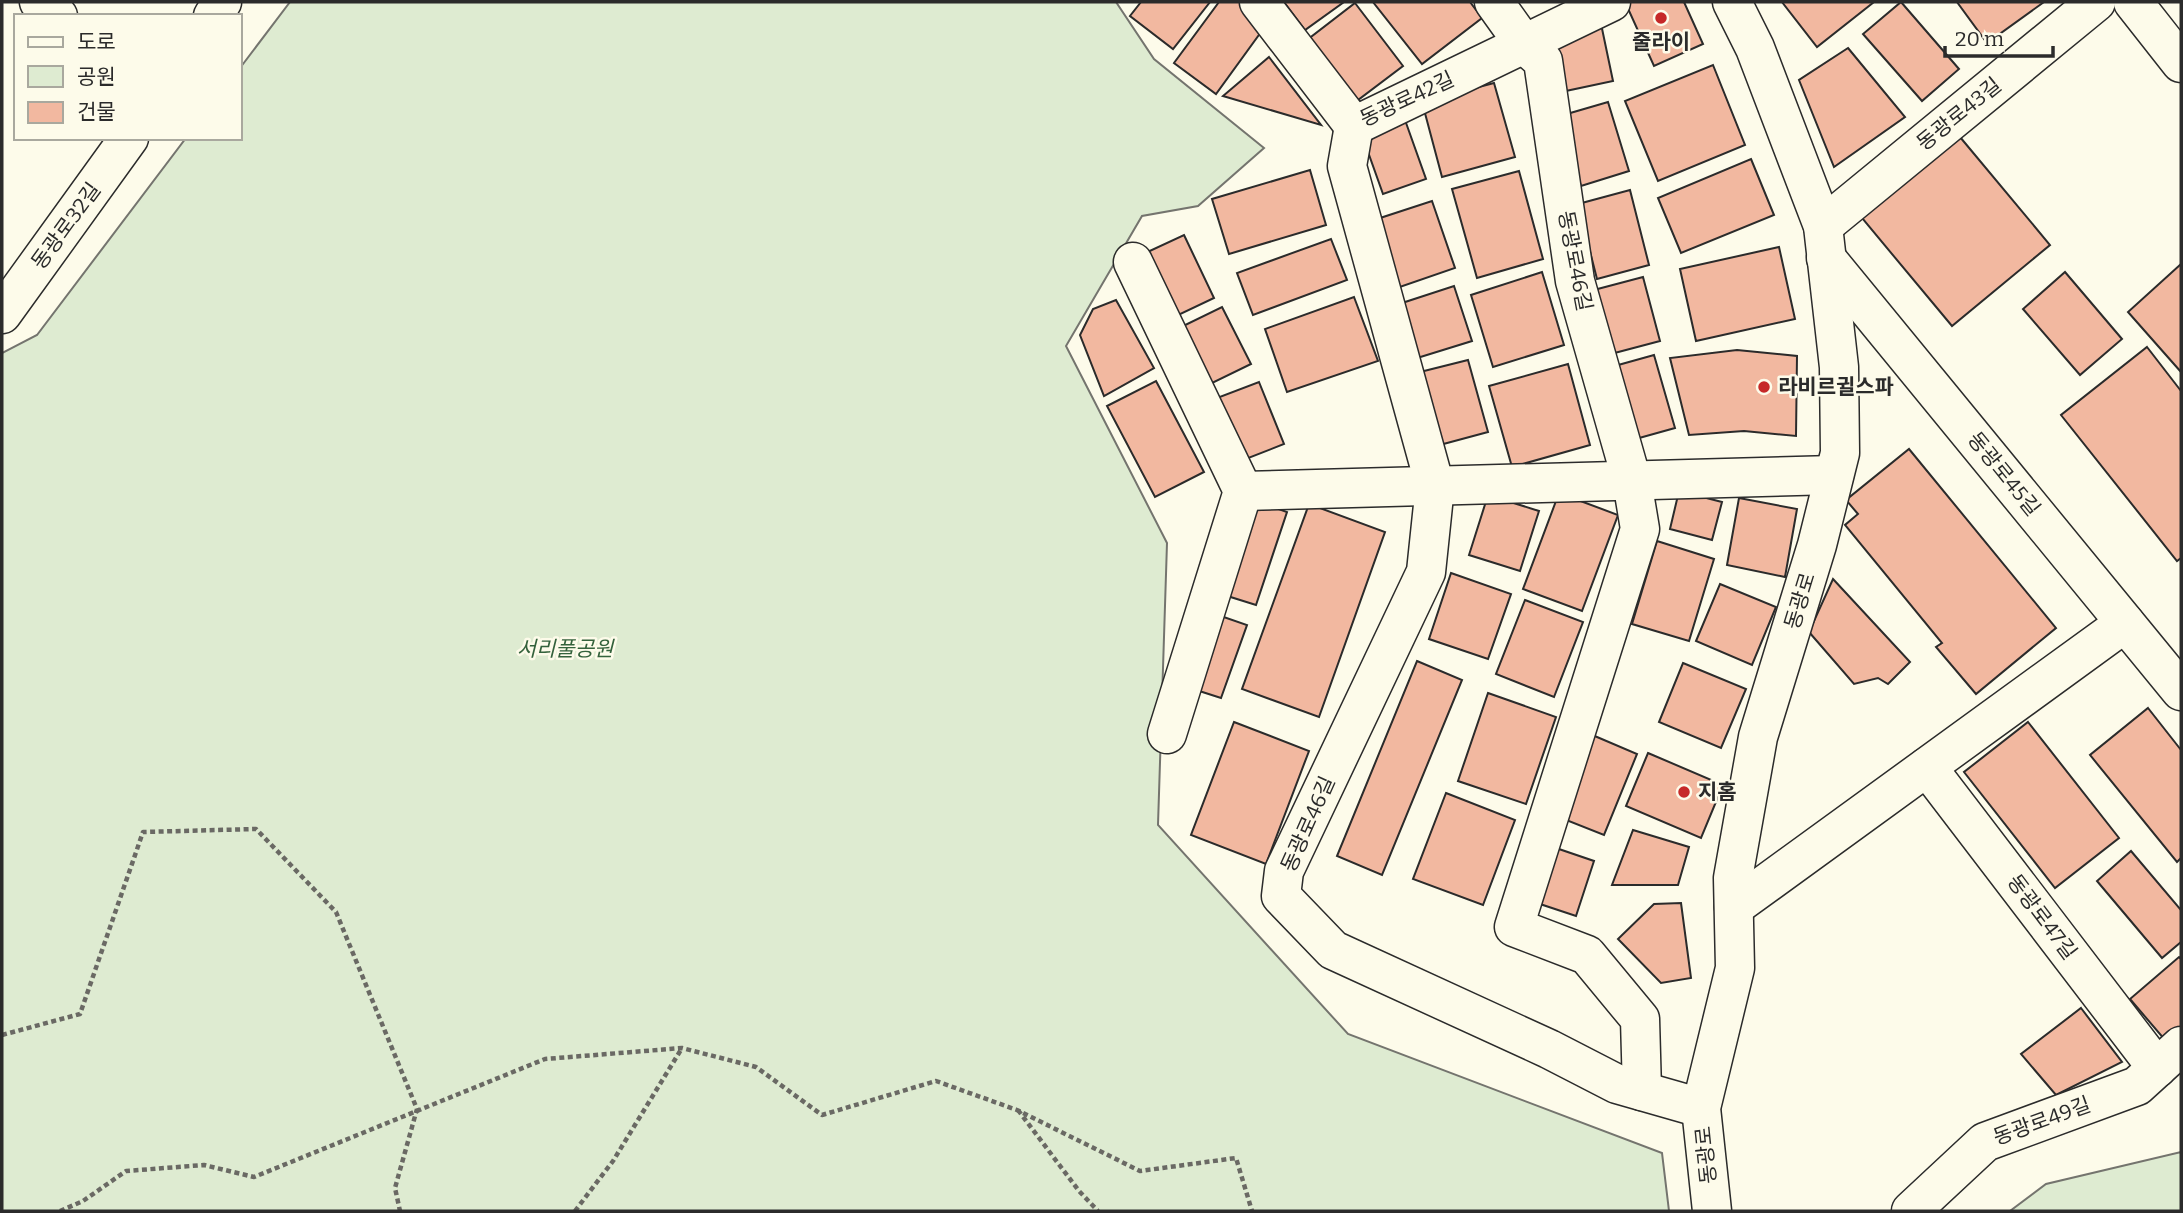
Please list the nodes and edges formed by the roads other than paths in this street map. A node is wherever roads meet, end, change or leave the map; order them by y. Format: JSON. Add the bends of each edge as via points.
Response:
{"nodes":[{"id":1,"x":39,"y":2,"type":"edge"},
{"id":2,"x":1259,"y":2,"type":"edge"},
{"id":3,"x":1494,"y":2,"type":"edge"},
{"id":4,"x":1611,"y":2,"type":"edge"},
{"id":5,"x":1732,"y":2,"type":"edge"},
{"id":6,"x":2096,"y":2,"type":"edge"},
{"id":7,"x":2133,"y":2,"type":"edge"},
{"id":8,"x":55,"y":14,"type":"edge"},
{"id":9,"x":1524,"y":44,"type":"junction"},
{"id":10,"x":2181,"y":63,"type":"edge"},
{"id":11,"x":1354,"y":126,"type":"junction"},
{"id":12,"x":128,"y":140,"type":"edge"},
{"id":13,"x":1824,"y":242,"type":"junction"},
{"id":14,"x":1133,"y":262,"type":"dead end"},
{"id":15,"x":2,"y":314,"type":"edge"},
{"id":16,"x":1834,"y":475,"type":"junction"},
{"id":17,"x":1632,"y":481,"type":"junction"},
{"id":18,"x":1435,"y":486,"type":"junction"},
{"id":19,"x":1243,"y":491,"type":"junction"},
{"id":20,"x":2126,"y":623,"type":"junction"},
{"id":21,"x":2181,"y":691,"type":"edge"},
{"id":22,"x":1167,"y":734,"type":"dead end"},
{"id":23,"x":1927,"y":767,"type":"junction"},
{"id":24,"x":1734,"y":906,"type":"junction"},
{"id":25,"x":2169,"y":1057,"type":"edge"},
{"id":26,"x":1642,"y":1091,"type":"junction"},
{"id":27,"x":1701,"y":1108,"type":"junction"},
{"id":28,"x":1712,"y":1211,"type":"edge"},
{"id":29,"x":1911,"y":1211,"type":"edge"}],
"edges":[{"from":1,"to":8,"type":"street"},
{"from":2,"to":11,"type":"street","name":"동광로42길"},
{"from":3,"to":9,"type":"street"},
{"from":4,"to":9,"type":"street","name":"동광로42길"},
{"from":5,"to":13,"type":"street","name":"동광로","via":[[1755,48]]},
{"from":6,"to":13,"type":"street","name":"동광로43길"},
{"from":7,"to":10,"type":"street"},
{"from":9,"to":11,"type":"street","name":"동광로42길"},
{"from":9,"to":17,"type":"street","name":"동광로46길","via":[[1543,61],[1575,281]]},
{"from":11,"to":18,"type":"street","name":"동광로46길","via":[[1347,166]]},
{"from":12,"to":15,"type":"street","name":"동광로32길"},
{"from":13,"to":16,"type":"street","name":"동광로","via":[[1839,368],[1840,453]]},
{"from":13,"to":20,"type":"street","name":"동광로45길"},
{"from":14,"to":19,"type":"street"},
{"from":16,"to":17,"type":"street"},
{"from":16,"to":24,"type":"street","name":"동광로","via":[[1758,737],[1733,878]]},
{"from":17,"to":18,"type":"street"},
{"from":17,"to":26,"type":"street","name":"동광로46길","via":[[1640,529],[1514,927],[1587,955],[1640,1019]]},
{"from":18,"to":19,"type":"street"},
{"from":18,"to":26,"type":"street","name":"동광로46길","via":[[1426,572],[1284,872],[1281,896],[1333,950],[1618,1084]]},
{"from":19,"to":22,"type":"street"},
{"from":20,"to":21,"type":"street","name":"동광로45길"},
{"from":20,"to":23,"type":"street"},
{"from":23,"to":24,"type":"street"},
{"from":23,"to":25,"type":"street","name":"동광로47길"},
{"from":24,"to":27,"type":"street","name":"동광로","via":[[1735,968]]},
{"from":25,"to":29,"type":"street","name":"동광로49길","via":[[2137,1086],[1985,1142]]},
{"from":26,"to":27,"type":"street","name":"동광로46길"},
{"from":27,"to":28,"type":"street","name":"동광로"}]}
